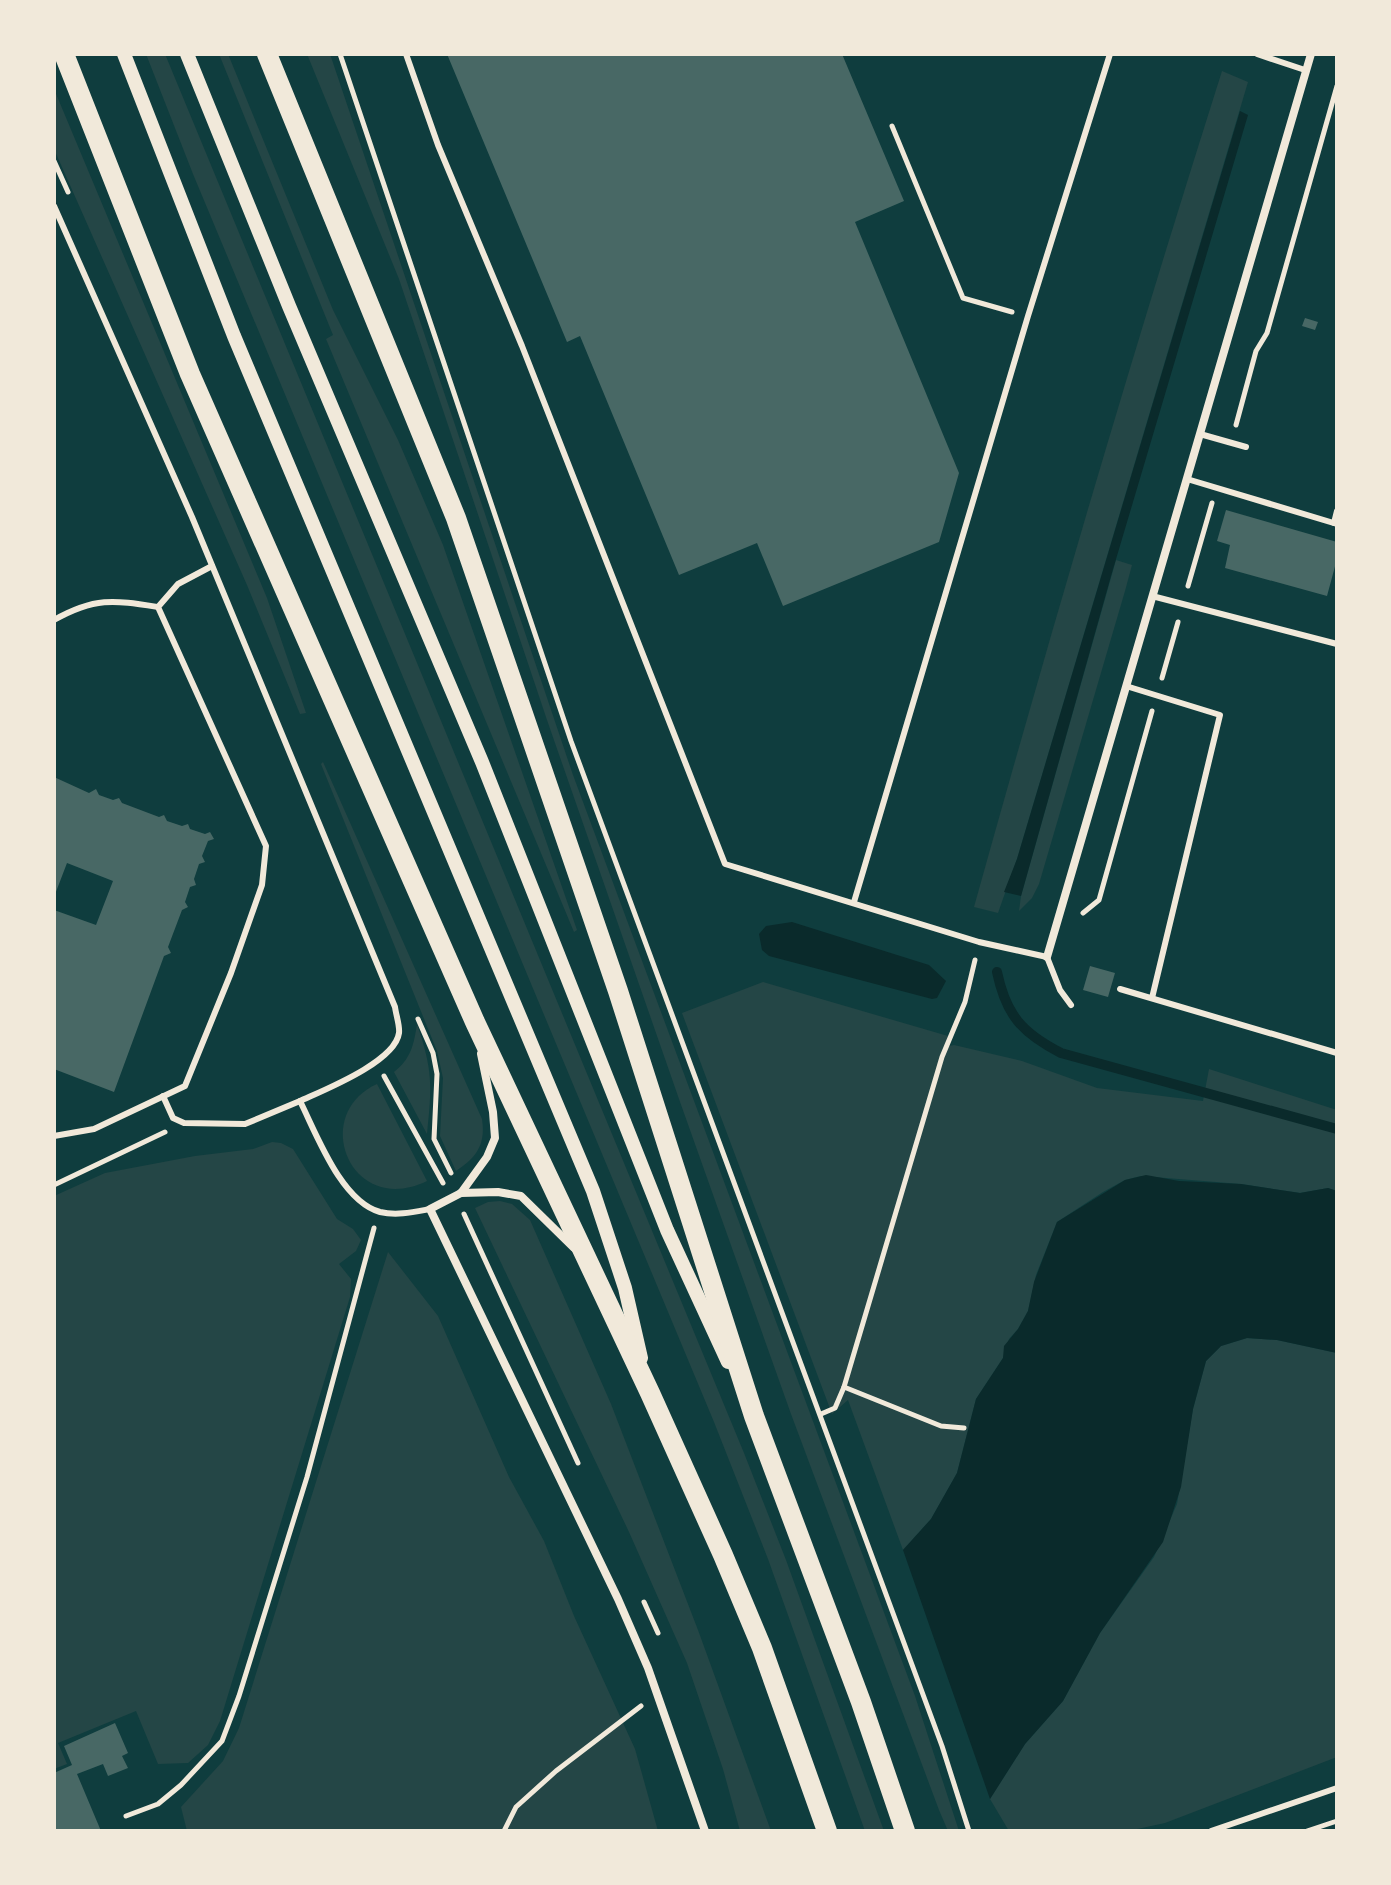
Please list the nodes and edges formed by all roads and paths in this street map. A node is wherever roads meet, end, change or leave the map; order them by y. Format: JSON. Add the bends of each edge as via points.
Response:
{"nodes":[{"id":1,"x":64,"y":54,"type":"edge"},
{"id":2,"x":124,"y":54,"type":"edge"},
{"id":3,"x":187,"y":54,"type":"edge"},
{"id":4,"x":267,"y":54,"type":"edge"},
{"id":5,"x":340,"y":54,"type":"edge"},
{"id":6,"x":406,"y":54,"type":"edge"},
{"id":7,"x":1110,"y":54,"type":"edge"},
{"id":8,"x":1257,"y":54,"type":"edge"},
{"id":9,"x":1311,"y":54,"type":"edge"},
{"id":10,"x":1305,"y":70,"type":"junction"},
{"id":11,"x":1337,"y":86,"type":"edge"},
{"id":12,"x":892,"y":126,"type":"dead end"},
{"id":13,"x":54,"y":206,"type":"edge"},
{"id":14,"x":1028,"y":316,"type":"junction"},
{"id":15,"x":1200,"y":434,"type":"junction"},
{"id":16,"x":1231,"y":442,"type":"junction"},
{"id":17,"x":1246,"y":447,"type":"dead end"},
{"id":18,"x":1187,"y":479,"type":"junction"},
{"id":19,"x":1217,"y":487,"type":"junction"},
{"id":20,"x":1337,"y":511,"type":"edge"},
{"id":21,"x":1335,"y":523,"type":"edge"},
{"id":22,"x":212,"y":566,"type":"junction"},
{"id":23,"x":1152,"y":596,"type":"junction"},
{"id":24,"x":1183,"y":604,"type":"junction"},
{"id":25,"x":158,"y":607,"type":"junction"},
{"id":26,"x":54,"y":620,"type":"edge"},
{"id":27,"x":1337,"y":644,"type":"edge"},
{"id":28,"x":1126,"y":686,"type":"junction"},
{"id":29,"x":1157,"y":695,"type":"junction"},
{"id":30,"x":854,"y":902,"type":"junction"},
{"id":31,"x":1082,"y":915,"type":"dead end"},
{"id":32,"x":979,"y":942,"type":"junction"},
{"id":33,"x":1047,"y":957,"type":"junction"},
{"id":34,"x":1120,"y":989,"type":"dead end"},
{"id":35,"x":1152,"y":998,"type":"junction"},
{"id":36,"x":1071,"y":1005,"type":"dead end"},
{"id":37,"x":475,"y":1022,"type":"junction"},
{"id":38,"x":1337,"y":1053,"type":"edge"},
{"id":39,"x":376,"y":1061,"type":"junction"},
{"id":40,"x":163,"y":1096,"type":"junction"},
{"id":41,"x":300,"y":1101,"type":"junction"},
{"id":42,"x":184,"y":1123,"type":"junction"},
{"id":43,"x":54,"y":1136,"type":"edge"},
{"id":44,"x":54,"y":1185,"type":"edge"},
{"id":45,"x":461,"y":1193,"type":"junction"},
{"id":46,"x":450,"y":1198,"type":"junction"},
{"id":47,"x":430,"y":1209,"type":"junction"},
{"id":48,"x":378,"y":1211,"type":"junction"},
{"id":49,"x":465,"y":1215,"type":"dead end"},
{"id":50,"x":587,"y":1261,"type":"junction"},
{"id":51,"x":844,"y":1387,"type":"junction"},
{"id":52,"x":647,"y":1388,"type":"junction"},
{"id":53,"x":821,"y":1414,"type":"junction"},
{"id":54,"x":754,"y":1416,"type":"junction"},
{"id":55,"x":964,"y":1428,"type":"dead end"},
{"id":56,"x":657,"y":1694,"type":"junction"},
{"id":57,"x":1337,"y":1788,"type":"edge"},
{"id":58,"x":126,"y":1816,"type":"dead end"},
{"id":59,"x":1337,"y":1821,"type":"edge"},
{"id":60,"x":906,"y":1827,"type":"edge"},
{"id":61,"x":504,"y":1831,"type":"edge"},
{"id":62,"x":705,"y":1831,"type":"edge"},
{"id":63,"x":827,"y":1831,"type":"edge"},
{"id":64,"x":969,"y":1831,"type":"edge"},
{"id":65,"x":1211,"y":1831,"type":"edge"},
{"id":66,"x":1307,"y":1831,"type":"edge"}],
"edges":[{"from":1,"to":37,"type":"main road","via":[[190,374]]},
{"from":2,"to":52,"type":"street","via":[[234,336],[593,1191],[625,1288]]},
{"from":3,"to":54,"type":"street","via":[[482,762],[663,1220]]},
{"from":4,"to":54,"type":"main road","via":[[456,518],[618,991]]},
{"from":5,"to":53,"type":"path","via":[[571,741]]},
{"from":6,"to":30,"type":"lane","via":[[725,864]]},
{"from":7,"to":14,"type":"lane"},
{"from":8,"to":10,"type":"lane"},
{"from":9,"to":10,"type":"street"},
{"from":10,"to":15,"type":"street"},
{"from":11,"to":16,"type":"path"},
{"from":12,"to":14,"type":"path","via":[[963,298]]},
{"from":13,"to":22,"type":"lane"},
{"from":14,"to":30,"type":"lane"},
{"from":15,"to":16,"type":"lane"},
{"from":15,"to":18,"type":"street"},
{"from":16,"to":17,"type":"lane"},
{"from":18,"to":19,"type":"lane"},
{"from":18,"to":23,"type":"street"},
{"from":19,"to":21,"type":"lane"},
{"from":19,"to":24,"type":"path"},
{"from":20,"to":21,"type":"lane"},
{"from":22,"to":25,"type":"lane","via":[[178,584]]},
{"from":22,"to":39,"type":"lane","via":[[395,1007],[399,1033],[391,1051]]},
{"from":23,"to":24,"type":"lane"},
{"from":23,"to":28,"type":"street"},
{"from":24,"to":27,"type":"lane"},
{"from":24,"to":29,"type":"path"},
{"from":25,"to":26,"type":"lane","via":[[104,602],[81,605]]},
{"from":25,"to":40,"type":"lane","via":[[266,846],[262,885],[185,1086]]},
{"from":28,"to":29,"type":"lane"},
{"from":28,"to":33,"type":"street"},
{"from":29,"to":31,"type":"path","via":[[1099,900]]},
{"from":29,"to":35,"type":"lane","via":[[1220,715]]},
{"from":30,"to":32,"type":"lane"},
{"from":32,"to":33,"type":"lane"},
{"from":32,"to":51,"type":"path","via":[[965,1002],[942,1057]]},
{"from":33,"to":36,"type":"lane"},
{"from":34,"to":35,"type":"lane"},
{"from":35,"to":38,"type":"lane"},
{"from":37,"to":45,"type":"street","via":[[495,1138]]},
{"from":37,"to":50,"type":"main road"},
{"from":39,"to":41,"type":"lane"},
{"from":39,"to":46,"type":"path"},
{"from":40,"to":42,"type":"lane","via":[[173,1118]]},
{"from":40,"to":43,"type":"lane","via":[[94,1129]]},
{"from":41,"to":42,"type":"lane","via":[[245,1124]]},
{"from":41,"to":48,"type":"lane","via":[[353,1195]]},
{"from":42,"to":44,"type":"path"},
{"from":45,"to":46,"type":"street"},
{"from":45,"to":50,"type":"street","via":[[521,1196]]},
{"from":46,"to":47,"type":"street"},
{"from":46,"to":49,"type":"path"},
{"from":47,"to":48,"type":"lane"},
{"from":47,"to":56,"type":"street","via":[[618,1599]]},
{"from":48,"to":58,"type":"path","via":[[307,1477],[222,1741],[158,1804]]},
{"from":50,"to":52,"type":"main road"},
{"from":51,"to":53,"type":"path","via":[[835,1408]]},
{"from":51,"to":55,"type":"path","via":[[941,1426]]},
{"from":52,"to":63,"type":"main road","via":[[762,1648]]},
{"from":53,"to":64,"type":"path"},
{"from":54,"to":60,"type":"main road"},
{"from":56,"to":61,"type":"path","via":[[556,1771],[516,1807]]},
{"from":56,"to":62,"type":"street"},
{"from":57,"to":65,"type":"lane"},
{"from":59,"to":66,"type":"path"}]}
